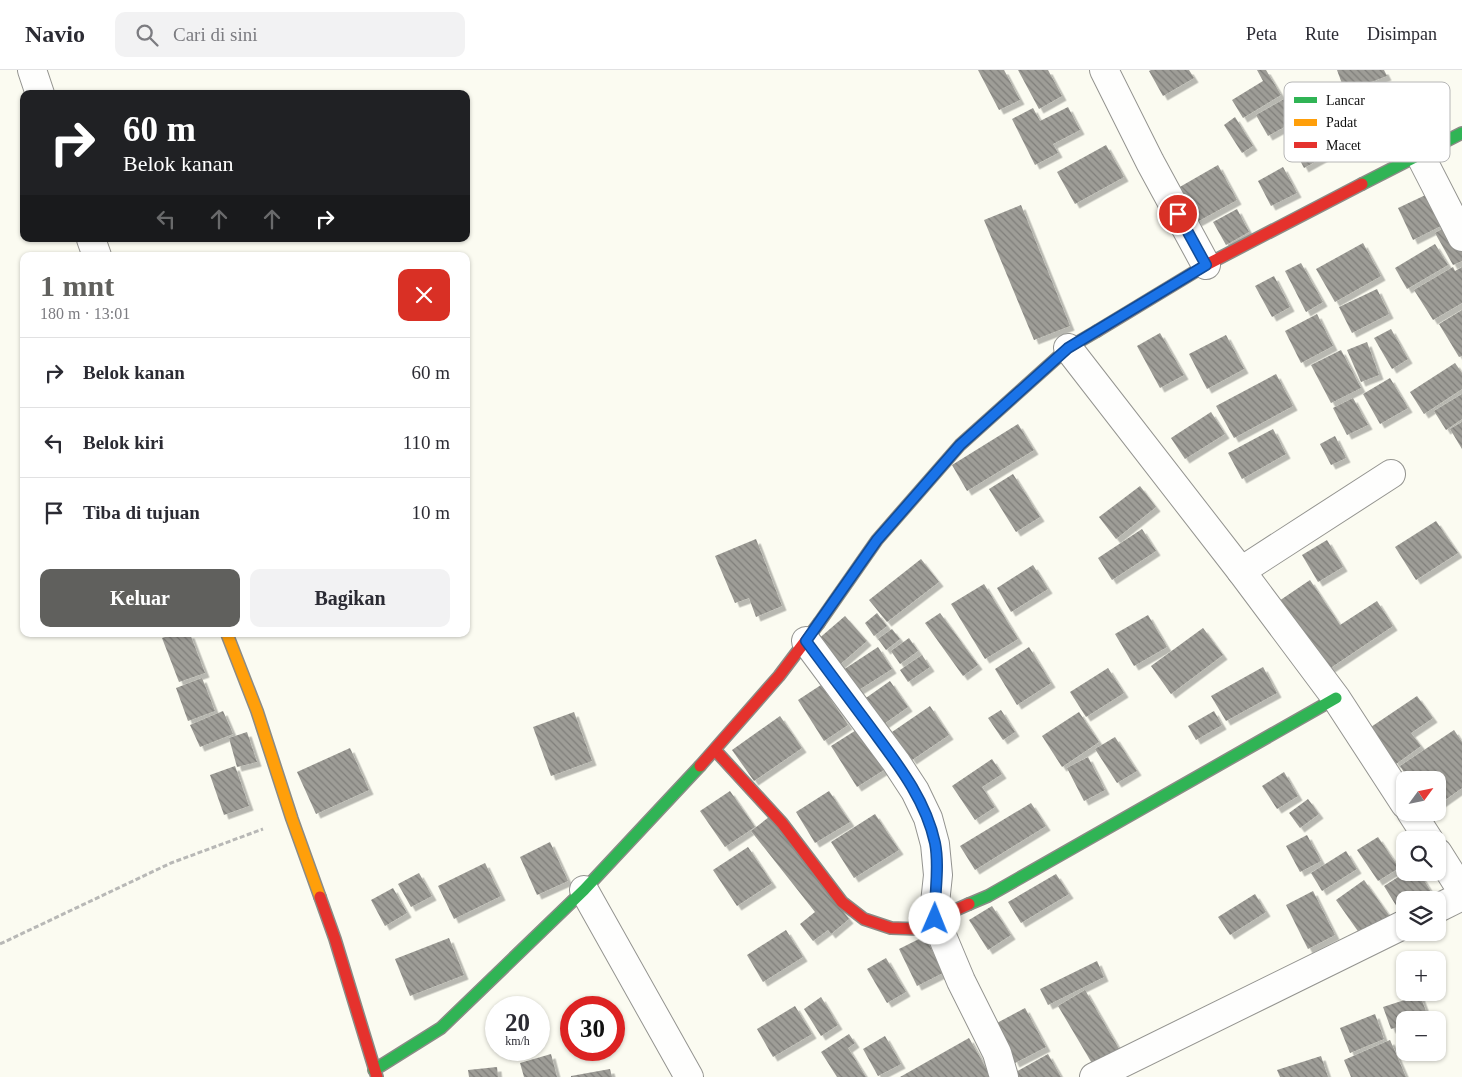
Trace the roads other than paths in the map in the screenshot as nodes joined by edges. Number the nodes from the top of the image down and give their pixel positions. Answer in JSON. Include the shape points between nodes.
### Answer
{"nodes":[{"id":1,"x":32,"y":70,"type":"edge"},
{"id":2,"x":1104,"y":70,"type":"edge"},
{"id":3,"x":39,"y":90,"type":"edge"},
{"id":4,"x":1462,"y":133,"type":"edge"},
{"id":5,"x":1450,"y":139,"type":"edge"},
{"id":6,"x":1406,"y":162,"type":"edge"},
{"id":7,"x":1424,"y":162,"type":"edge"},
{"id":8,"x":1462,"y":237,"type":"edge"},
{"id":9,"x":1206,"y":265,"type":"junction"},
{"id":10,"x":1068,"y":348,"type":"junction"},
{"id":11,"x":1391,"y":474,"type":"dead end"},
{"id":12,"x":1241,"y":571,"type":"junction"},
{"id":13,"x":228,"y":637,"type":"edge"},
{"id":14,"x":806,"y":641,"type":"junction"},
{"id":15,"x":1336,"y":698,"type":"junction"},
{"id":16,"x":715,"y":750,"type":"junction"},
{"id":17,"x":1396,"y":790,"type":"edge"},
{"id":18,"x":1446,"y":866,"type":"edge"},
{"id":19,"x":584,"y":890,"type":"junction"},
{"id":20,"x":1462,"y":891,"type":"edge"},
{"id":21,"x":1462,"y":896,"type":"edge"},
{"id":22,"x":1446,"y":904,"type":"edge"},
{"id":23,"x":935,"y":919,"type":"junction"},
{"id":24,"x":1396,"y":928,"type":"edge"},
{"id":25,"x":375,"y":1073,"type":"edge"},
{"id":26,"x":689,"y":1077,"type":"edge"},
{"id":27,"x":1004,"y":1077,"type":"edge"},
{"id":28,"x":1094,"y":1077,"type":"edge"}],
"edges":[{"from":1,"to":3,"type":"street"},
{"from":2,"to":9,"type":"street"},
{"from":4,"to":5,"type":"street"},
{"from":6,"to":9,"type":"street"},
{"from":7,"to":8,"type":"street"},
{"from":9,"to":10,"type":"street"},
{"from":10,"to":12,"type":"street"},
{"from":10,"to":14,"type":"street","via":[[960,445],[877,540]]},
{"from":11,"to":12,"type":"street"},
{"from":12,"to":15,"type":"street"},
{"from":13,"to":25,"type":"street","via":[[257,711],[335,939]]},
{"from":14,"to":16,"type":"street"},
{"from":14,"to":23,"type":"street","via":[[896,762],[928,818],[938,875]]},
{"from":15,"to":17,"type":"street"},
{"from":15,"to":23,"type":"street","via":[[988,896]]},
{"from":16,"to":19,"type":"street"},
{"from":16,"to":23,"type":"street","via":[[782,823],[842,902],[864,918],[891,928],[919,929]]},
{"from":18,"to":20,"type":"street"},
{"from":19,"to":25,"type":"street","via":[[441,1028]]},
{"from":19,"to":26,"type":"street"},
{"from":21,"to":22,"type":"street"},
{"from":23,"to":27,"type":"street","via":[[997,1054]]},
{"from":24,"to":28,"type":"street"}]}
